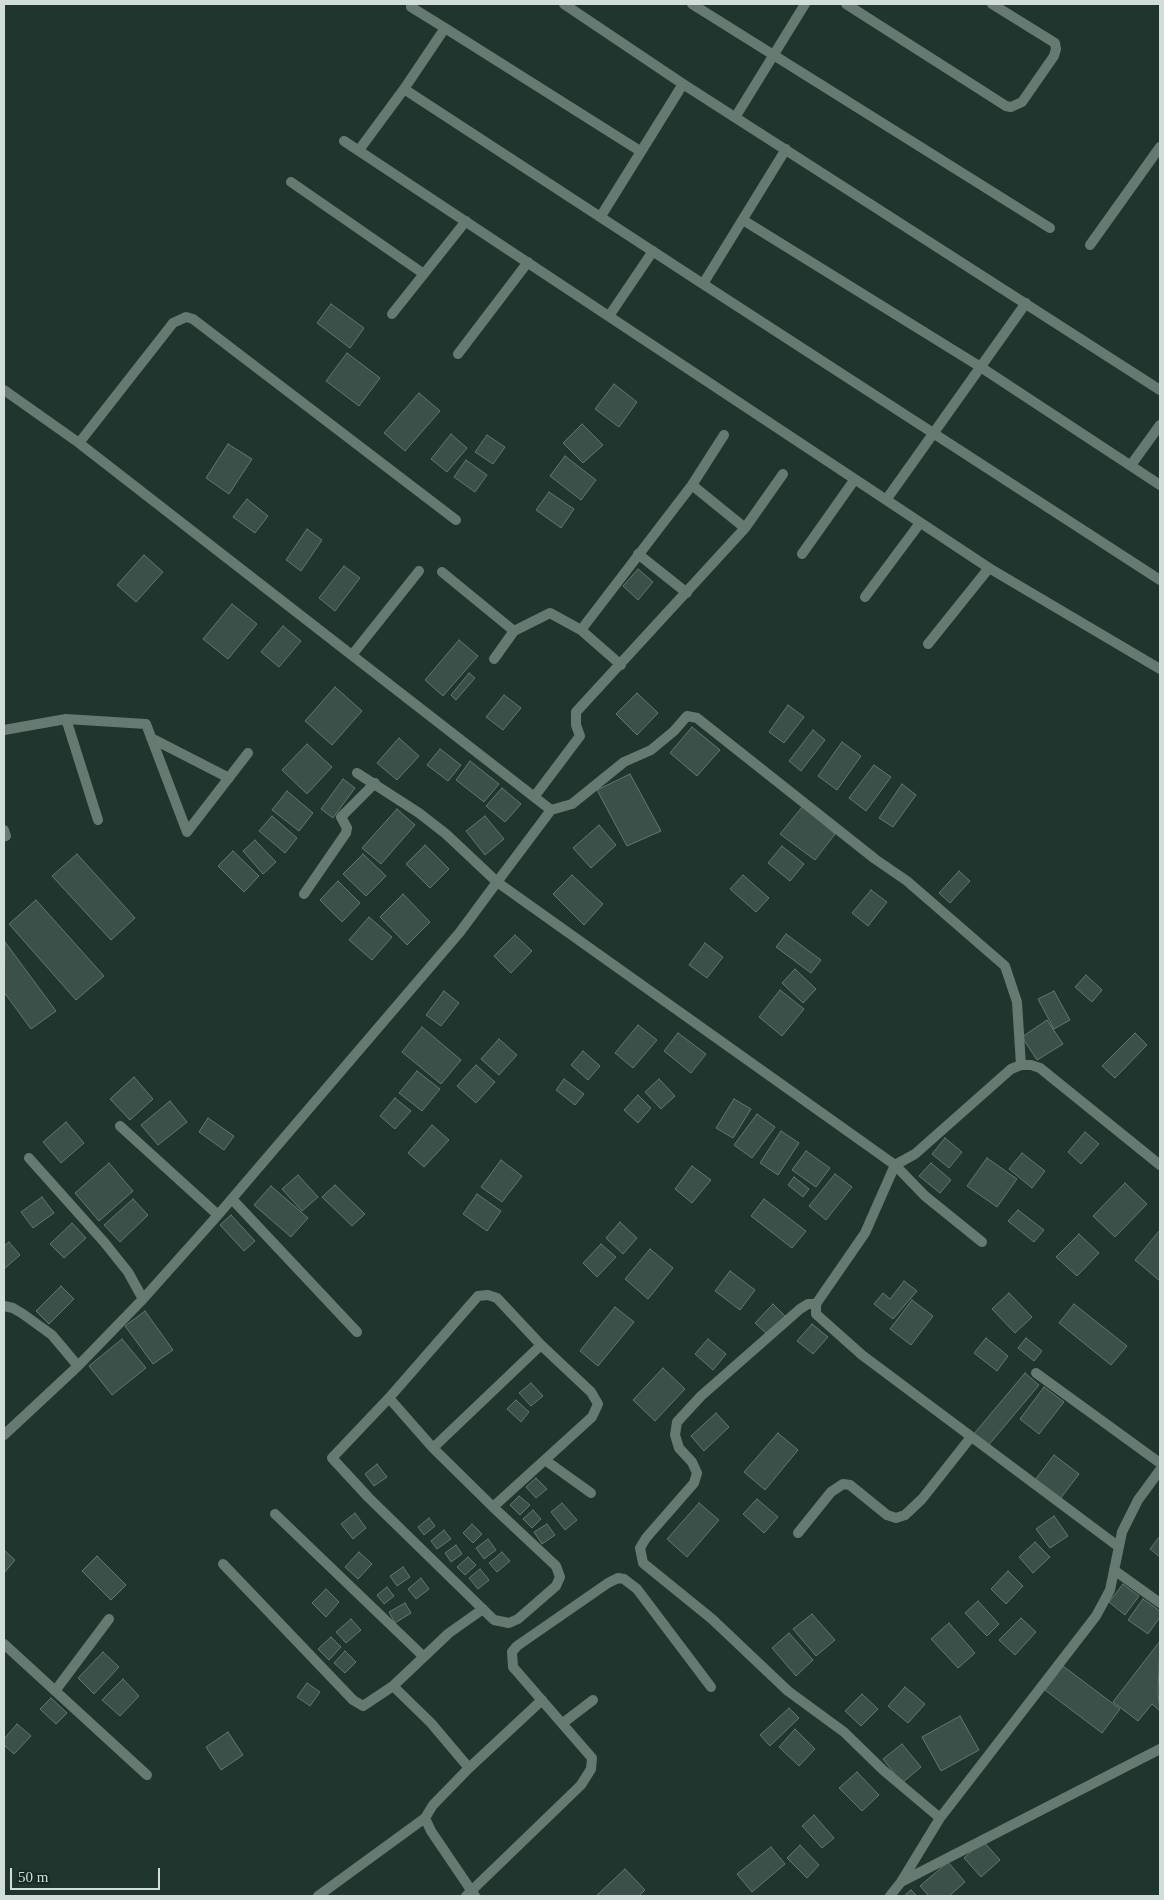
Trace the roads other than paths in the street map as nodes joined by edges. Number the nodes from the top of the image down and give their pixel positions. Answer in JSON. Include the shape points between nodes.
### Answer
{"nodes":[{"id":1,"x":564,"y":4,"type":"edge"},
{"id":2,"x":692,"y":4,"type":"edge"},
{"id":3,"x":804,"y":4,"type":"edge"},
{"id":4,"x":846,"y":4,"type":"edge"},
{"id":5,"x":992,"y":4,"type":"edge"},
{"id":6,"x":411,"y":7,"type":"dead end"},
{"id":7,"x":445,"y":28,"type":"junction"},
{"id":8,"x":773,"y":54,"type":"junction"},
{"id":9,"x":683,"y":84,"type":"junction"},
{"id":10,"x":404,"y":89,"type":"junction"},
{"id":11,"x":736,"y":116,"type":"junction"},
{"id":12,"x":344,"y":141,"type":"dead end"},
{"id":13,"x":1160,"y":148,"type":"edge"},
{"id":14,"x":786,"y":149,"type":"junction"},
{"id":15,"x":359,"y":150,"type":"junction"},
{"id":16,"x":640,"y":151,"type":"junction"},
{"id":17,"x":290,"y":182,"type":"dead end"},
{"id":18,"x":601,"y":216,"type":"junction"},
{"id":19,"x":743,"y":220,"type":"junction"},
{"id":20,"x":466,"y":221,"type":"junction"},
{"id":21,"x":1050,"y":228,"type":"dead end"},
{"id":22,"x":1090,"y":245,"type":"dead end"},
{"id":23,"x":653,"y":251,"type":"junction"},
{"id":24,"x":528,"y":262,"type":"junction"},
{"id":25,"x":424,"y":274,"type":"junction"},
{"id":26,"x":703,"y":284,"type":"junction"},
{"id":27,"x":1026,"y":303,"type":"junction"},
{"id":28,"x":392,"y":314,"type":"dead end"},
{"id":29,"x":609,"y":316,"type":"junction"},
{"id":30,"x":458,"y":354,"type":"dead end"},
{"id":31,"x":979,"y":366,"type":"junction"},
{"id":32,"x":4,"y":390,"type":"edge"},
{"id":33,"x":1160,"y":390,"type":"edge"},
{"id":34,"x":1160,"y":426,"type":"edge"},
{"id":35,"x":934,"y":433,"type":"junction"},
{"id":36,"x":724,"y":435,"type":"dead end"},
{"id":37,"x":79,"y":443,"type":"junction"},
{"id":38,"x":1131,"y":465,"type":"junction"},
{"id":39,"x":783,"y":474,"type":"dead end"},
{"id":40,"x":855,"y":479,"type":"junction"},
{"id":41,"x":692,"y":485,"type":"junction"},
{"id":42,"x":1160,"y":485,"type":"edge"},
{"id":43,"x":886,"y":500,"type":"junction"},
{"id":44,"x":456,"y":520,"type":"dead end"},
{"id":45,"x":920,"y":523,"type":"junction"},
{"id":46,"x":745,"y":528,"type":"junction"},
{"id":47,"x":638,"y":554,"type":"junction"},
{"id":48,"x":802,"y":554,"type":"dead end"},
{"id":49,"x":988,"y":568,"type":"junction"},
{"id":50,"x":419,"y":571,"type":"dead end"},
{"id":51,"x":442,"y":572,"type":"dead end"},
{"id":52,"x":1160,"y":580,"type":"edge"},
{"id":53,"x":687,"y":594,"type":"junction"},
{"id":54,"x":865,"y":597,"type":"dead end"},
{"id":55,"x":581,"y":630,"type":"junction"},
{"id":56,"x":514,"y":632,"type":"junction"},
{"id":57,"x":928,"y":644,"type":"dead end"},
{"id":58,"x":352,"y":655,"type":"junction"},
{"id":59,"x":494,"y":659,"type":"dead end"},
{"id":60,"x":621,"y":665,"type":"junction"},
{"id":61,"x":1160,"y":669,"type":"edge"},
{"id":62,"x":66,"y":719,"type":"junction"},
{"id":63,"x":4,"y":730,"type":"edge"},
{"id":64,"x":151,"y":738,"type":"junction"},
{"id":65,"x":248,"y":753,"type":"dead end"},
{"id":66,"x":357,"y":772,"type":"dead end"},
{"id":67,"x":229,"y":778,"type":"junction"},
{"id":68,"x":375,"y":783,"type":"junction"},
{"id":69,"x":534,"y":797,"type":"junction"},
{"id":70,"x":551,"y":810,"type":"junction"},
{"id":71,"x":98,"y":820,"type":"dead end"},
{"id":72,"x":497,"y":882,"type":"junction"},
{"id":73,"x":304,"y":894,"type":"dead end"},
{"id":74,"x":1021,"y":1065,"type":"junction"},
{"id":75,"x":120,"y":1126,"type":"dead end"},
{"id":76,"x":29,"y":1158,"type":"dead end"},
{"id":77,"x":895,"y":1165,"type":"junction"},
{"id":78,"x":1160,"y":1166,"type":"edge"},
{"id":79,"x":232,"y":1199,"type":"junction"},
{"id":80,"x":218,"y":1215,"type":"junction"},
{"id":81,"x":982,"y":1242,"type":"dead end"},
{"id":82,"x":143,"y":1299,"type":"junction"},
{"id":83,"x":816,"y":1304,"type":"junction"},
{"id":84,"x":4,"y":1306,"type":"edge"},
{"id":85,"x":357,"y":1332,"type":"dead end"},
{"id":86,"x":541,"y":1345,"type":"junction"},
{"id":87,"x":78,"y":1366,"type":"junction"},
{"id":88,"x":1036,"y":1373,"type":"dead end"},
{"id":89,"x":388,"y":1398,"type":"junction"},
{"id":90,"x":4,"y":1435,"type":"edge"},
{"id":91,"x":971,"y":1437,"type":"junction"},
{"id":92,"x":433,"y":1448,"type":"junction"},
{"id":93,"x":545,"y":1460,"type":"junction"},
{"id":94,"x":1160,"y":1463,"type":"edge"},
{"id":95,"x":1160,"y":1470,"type":"edge"},
{"id":96,"x":591,"y":1493,"type":"dead end"},
{"id":97,"x":493,"y":1507,"type":"junction"},
{"id":98,"x":275,"y":1514,"type":"dead end"},
{"id":99,"x":798,"y":1533,"type":"dead end"},
{"id":100,"x":1119,"y":1547,"type":"junction"},
{"id":101,"x":223,"y":1564,"type":"dead end"},
{"id":102,"x":1114,"y":1570,"type":"junction"},
{"id":103,"x":1160,"y":1603,"type":"edge"},
{"id":104,"x":483,"y":1609,"type":"junction"},
{"id":105,"x":109,"y":1619,"type":"dead end"},
{"id":106,"x":4,"y":1644,"type":"edge"},
{"id":107,"x":423,"y":1656,"type":"junction"},
{"id":108,"x":393,"y":1686,"type":"junction"},
{"id":109,"x":711,"y":1686,"type":"dead end"},
{"id":110,"x":55,"y":1691,"type":"junction"},
{"id":111,"x":542,"y":1700,"type":"junction"},
{"id":112,"x":593,"y":1700,"type":"dead end"},
{"id":113,"x":563,"y":1723,"type":"junction"},
{"id":114,"x":1160,"y":1749,"type":"edge"},
{"id":115,"x":469,"y":1768,"type":"junction"},
{"id":116,"x":147,"y":1775,"type":"dead end"},
{"id":117,"x":425,"y":1818,"type":"junction"},
{"id":118,"x":940,"y":1818,"type":"junction"},
{"id":119,"x":901,"y":1882,"type":"junction"},
{"id":120,"x":471,"y":1895,"type":"edge"},
{"id":121,"x":318,"y":1896,"type":"edge"},
{"id":122,"x":890,"y":1896,"type":"edge"}],
"edges":[{"from":1,"to":9,"type":"street"},
{"from":2,"to":8,"type":"street"},
{"from":3,"to":8,"type":"street"},
{"from":4,"to":5,"type":"street","via":[[1011,107],[1022,102],[1054,56],[1055,43]]},
{"from":6,"to":7,"type":"street"},
{"from":7,"to":10,"type":"street"},
{"from":7,"to":16,"type":"street"},
{"from":8,"to":11,"type":"street"},
{"from":8,"to":21,"type":"street"},
{"from":9,"to":11,"type":"street"},
{"from":9,"to":16,"type":"street"},
{"from":10,"to":15,"type":"street"},
{"from":10,"to":18,"type":"street"},
{"from":11,"to":14,"type":"street"},
{"from":12,"to":15,"type":"street"},
{"from":13,"to":22,"type":"street"},
{"from":14,"to":19,"type":"street"},
{"from":14,"to":27,"type":"street"},
{"from":15,"to":20,"type":"street"},
{"from":16,"to":18,"type":"street"},
{"from":17,"to":25,"type":"street"},
{"from":18,"to":23,"type":"street"},
{"from":19,"to":26,"type":"street"},
{"from":19,"to":31,"type":"street"},
{"from":20,"to":24,"type":"street"},
{"from":20,"to":25,"type":"street"},
{"from":23,"to":26,"type":"street"},
{"from":23,"to":29,"type":"street"},
{"from":24,"to":29,"type":"street"},
{"from":24,"to":30,"type":"street"},
{"from":25,"to":28,"type":"street"},
{"from":26,"to":35,"type":"street"},
{"from":27,"to":31,"type":"street"},
{"from":27,"to":33,"type":"street"},
{"from":29,"to":40,"type":"street"},
{"from":31,"to":35,"type":"street"},
{"from":31,"to":38,"type":"street"},
{"from":32,"to":37,"type":"street"},
{"from":34,"to":38,"type":"street"},
{"from":35,"to":43,"type":"street"},
{"from":35,"to":52,"type":"street"},
{"from":36,"to":41,"type":"street"},
{"from":37,"to":44,"type":"street","via":[[173,323],[186,317],[193,319]]},
{"from":37,"to":58,"type":"street"},
{"from":38,"to":42,"type":"street"},
{"from":39,"to":46,"type":"street"},
{"from":40,"to":43,"type":"street"},
{"from":40,"to":48,"type":"street"},
{"from":41,"to":46,"type":"street"},
{"from":41,"to":47,"type":"street"},
{"from":43,"to":45,"type":"street"},
{"from":45,"to":49,"type":"street"},
{"from":45,"to":54,"type":"street"},
{"from":46,"to":53,"type":"street"},
{"from":47,"to":53,"type":"street"},
{"from":47,"to":55,"type":"street"},
{"from":49,"to":57,"type":"street"},
{"from":49,"to":61,"type":"street"},
{"from":50,"to":58,"type":"street"},
{"from":51,"to":56,"type":"street"},
{"from":53,"to":60,"type":"street"},
{"from":55,"to":56,"type":"street","via":[[550,613]]},
{"from":55,"to":60,"type":"street"},
{"from":56,"to":59,"type":"street"},
{"from":58,"to":69,"type":"street"},
{"from":60,"to":69,"type":"street","via":[[576,712],[580,736]]},
{"from":62,"to":63,"type":"street"},
{"from":62,"to":64,"type":"street","via":[[146,724]]},
{"from":62,"to":71,"type":"street"},
{"from":64,"to":67,"type":"street"},
{"from":64,"to":67,"type":"street","via":[[187,832]]},
{"from":65,"to":67,"type":"street"},
{"from":66,"to":68,"type":"street"},
{"from":68,"to":72,"type":"street","via":[[446,834]]},
{"from":68,"to":73,"type":"street","via":[[341,817],[346,833]]},
{"from":69,"to":70,"type":"street"},
{"from":70,"to":72,"type":"street"},
{"from":70,"to":74,"type":"street","via":[[572,804],[624,762],[651,750],[687,716],[697,718],[875,859],[908,881],[1005,966],[1017,1002]]},
{"from":72,"to":77,"type":"street"},
{"from":72,"to":79,"type":"street","via":[[460,932]]},
{"from":74,"to":77,"type":"street","via":[[1011,1069],[915,1154]]},
{"from":74,"to":78,"type":"street","via":[[1040,1068]]},
{"from":75,"to":80,"type":"street"},
{"from":76,"to":82,"type":"street","via":[[104,1242],[128,1272]]},
{"from":77,"to":81,"type":"street","via":[[925,1196]]},
{"from":77,"to":83,"type":"street","via":[[865,1233]]},
{"from":79,"to":80,"type":"street"},
{"from":79,"to":85,"type":"street"},
{"from":80,"to":82,"type":"street"},
{"from":82,"to":87,"type":"street"},
{"from":83,"to":91,"type":"street","via":[[819,1319],[862,1356]]},
{"from":83,"to":118,"type":"street","via":[[808,1304],[800,1310],[701,1396],[677,1422],[675,1435],[679,1448],[697,1472],[694,1483],[640,1548],[643,1563],[712,1619],[788,1691],[844,1732],[890,1777]]},
{"from":84,"to":87,"type":"street","via":[[23,1314],[52,1335]]},
{"from":86,"to":89,"type":"street","via":[[497,1298],[478,1296]]},
{"from":86,"to":92,"type":"street"},
{"from":86,"to":93,"type":"street","via":[[591,1392],[598,1404],[592,1416]]},
{"from":87,"to":90,"type":"street"},
{"from":88,"to":94,"type":"street"},
{"from":89,"to":92,"type":"street"},
{"from":89,"to":104,"type":"street","via":[[332,1458]]},
{"from":91,"to":99,"type":"street","via":[[927,1493],[905,1515],[896,1518],[887,1515],[850,1485],[843,1484],[831,1492]]},
{"from":91,"to":100,"type":"street"},
{"from":92,"to":97,"type":"street"},
{"from":93,"to":96,"type":"street"},
{"from":93,"to":97,"type":"street"},
{"from":95,"to":100,"type":"street","via":[[1138,1500],[1122,1532]]},
{"from":97,"to":104,"type":"street","via":[[556,1566],[560,1577],[556,1586],[509,1623],[494,1620]]},
{"from":98,"to":107,"type":"street"},
{"from":100,"to":102,"type":"street"},
{"from":101,"to":108,"type":"street","via":[[360,1705]]},
{"from":102,"to":103,"type":"street"},
{"from":102,"to":118,"type":"street","via":[[1110,1590],[1096,1616]]},
{"from":104,"to":107,"type":"street"},
{"from":105,"to":110,"type":"street"},
{"from":106,"to":110,"type":"street"},
{"from":107,"to":108,"type":"street"},
{"from":108,"to":115,"type":"street"},
{"from":109,"to":111,"type":"street","via":[[637,1589],[630,1582],[618,1578],[512,1652],[513,1667]]},
{"from":110,"to":116,"type":"street"},
{"from":111,"to":113,"type":"street"},
{"from":111,"to":115,"type":"street"},
{"from":112,"to":113,"type":"street"},
{"from":113,"to":120,"type":"street","via":[[592,1758],[590,1769],[581,1785]]},
{"from":114,"to":119,"type":"street"},
{"from":115,"to":117,"type":"street","via":[[433,1805]]},
{"from":117,"to":120,"type":"street"},
{"from":117,"to":121,"type":"street"},
{"from":118,"to":119,"type":"street"},
{"from":119,"to":122,"type":"street"}]}
